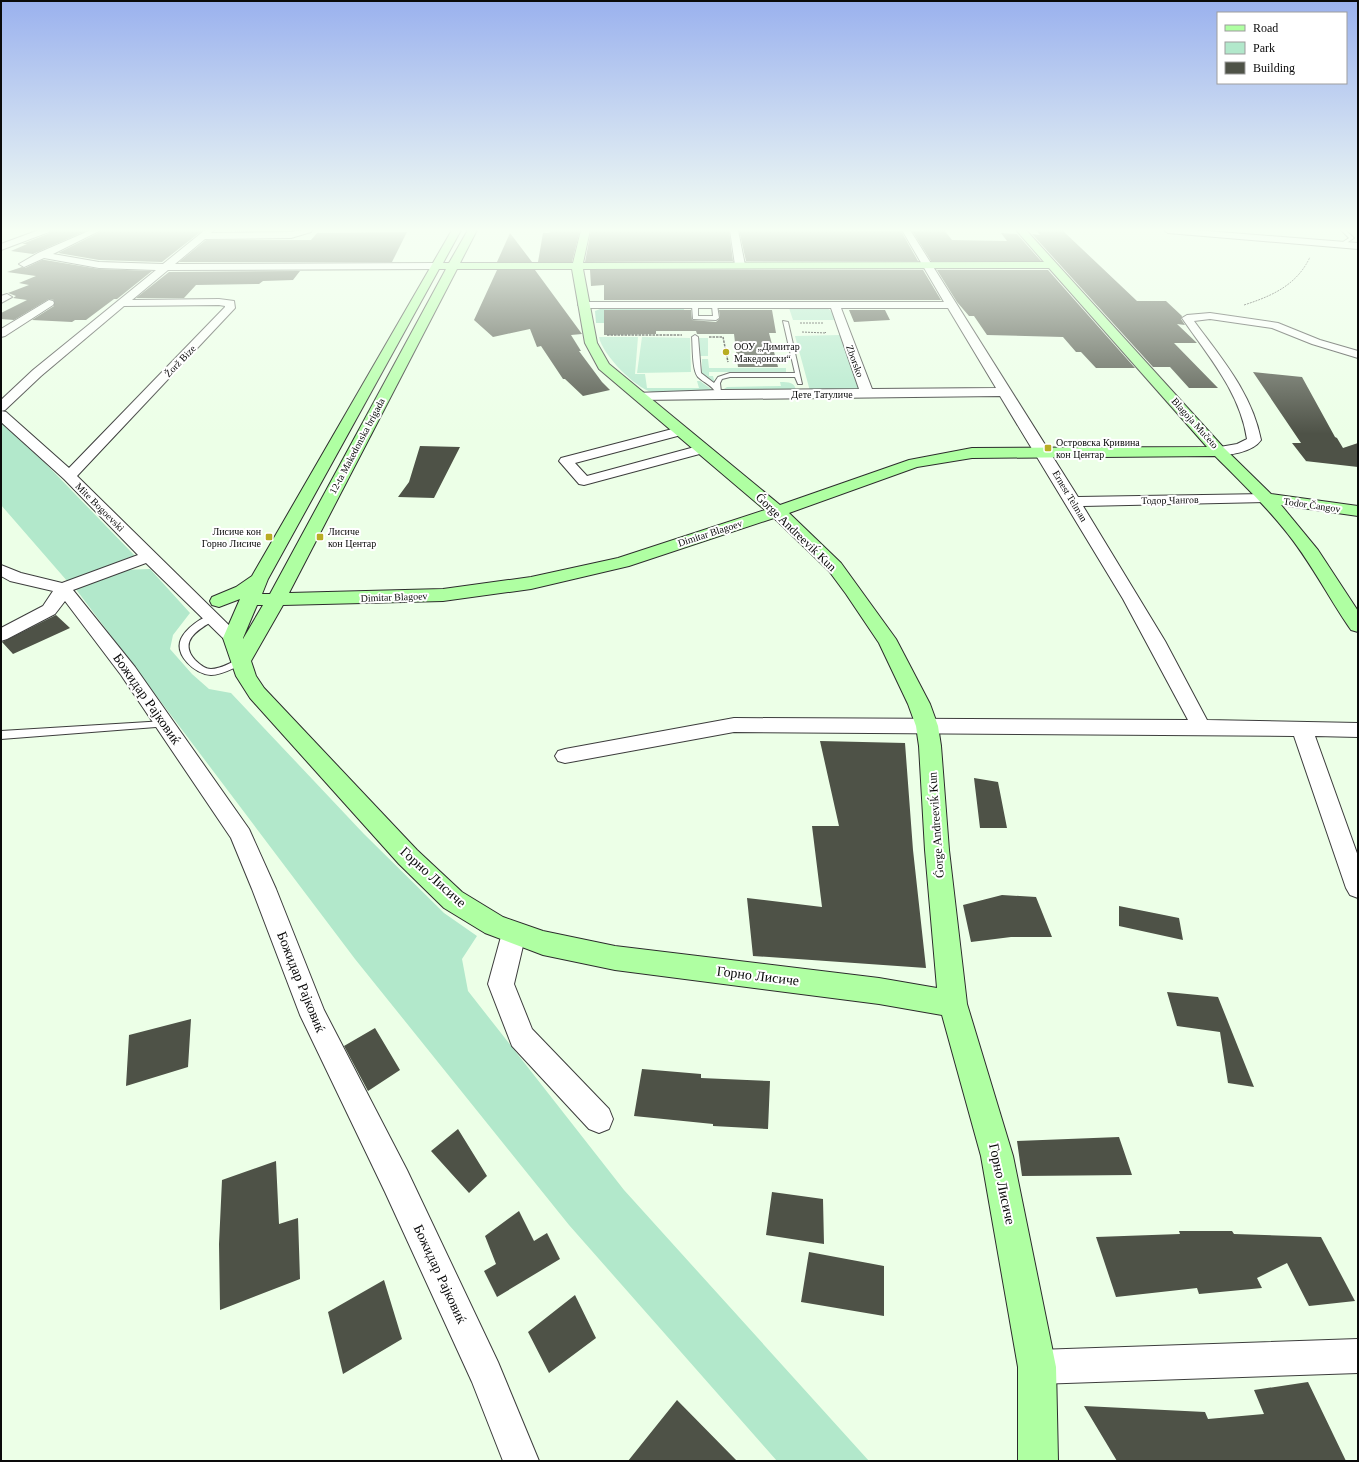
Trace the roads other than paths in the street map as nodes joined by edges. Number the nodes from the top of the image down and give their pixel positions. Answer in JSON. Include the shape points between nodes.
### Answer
{"nodes":[{"id":1,"x":129,"y":298,"type":"edge"},
{"id":2,"x":425,"y":298,"type":"edge"},
{"id":3,"x":428,"y":298,"type":"edge"},
{"id":4,"x":582,"y":298,"type":"edge"},
{"id":5,"x":948,"y":298,"type":"edge"},
{"id":6,"x":1082,"y":298,"type":"edge"},
{"id":7,"x":49,"y":303,"type":"dead end"},
{"id":8,"x":123,"y":303,"type":"junction"},
{"id":9,"x":583,"y":305,"type":"junction"},
{"id":10,"x":952,"y":305,"type":"junction"},
{"id":11,"x":835,"y":306,"type":"junction"},
{"id":12,"x":785,"y":322,"type":"road end"},
{"id":13,"x":1,"y":334,"type":"edge"},
{"id":14,"x":695,"y":337,"type":"dead end"},
{"id":15,"x":1358,"y":355,"type":"edge"},
{"id":16,"x":797,"y":375,"type":"junction"},
{"id":17,"x":800,"y":383,"type":"dead end"},
{"id":18,"x":718,"y":391,"type":"junction"},
{"id":19,"x":1004,"y":392,"type":"junction"},
{"id":20,"x":867,"y":393,"type":"junction"},
{"id":21,"x":639,"y":396,"type":"junction"},
{"id":22,"x":1,"y":407,"type":"edge"},
{"id":23,"x":1,"y":416,"type":"edge"},
{"id":24,"x":680,"y":430,"type":"junction"},
{"id":25,"x":702,"y":449,"type":"junction"},
{"id":26,"x":1042,"y":451,"type":"junction"},
{"id":27,"x":1220,"y":451,"type":"junction"},
{"id":28,"x":69,"y":476,"type":"junction"},
{"id":29,"x":1266,"y":498,"type":"junction"},
{"id":30,"x":1074,"y":502,"type":"junction"},
{"id":31,"x":777,"y":511,"type":"junction"},
{"id":32,"x":1358,"y":511,"type":"edge"},
{"id":33,"x":149,"y":557,"type":"junction"},
{"id":34,"x":1,"y":570,"type":"edge"},
{"id":35,"x":259,"y":579,"type":"junction"},
{"id":36,"x":63,"y":588,"type":"junction"},
{"id":37,"x":277,"y":598,"type":"junction"},
{"id":38,"x":249,"y":600,"type":"junction"},
{"id":39,"x":216,"y":609,"type":"junction"},
{"id":40,"x":1358,"y":626,"type":"edge"},
{"id":41,"x":1,"y":635,"type":"edge"},
{"id":42,"x":236,"y":650,"type":"junction"},
{"id":43,"x":165,"y":724,"type":"junction"},
{"id":44,"x":927,"y":726,"type":"junction"},
{"id":45,"x":1201,"y":727,"type":"junction"},
{"id":46,"x":1302,"y":729,"type":"junction"},
{"id":47,"x":1358,"y":730,"type":"edge"},
{"id":48,"x":1,"y":735,"type":"edge"},
{"id":49,"x":565,"y":756,"type":"dead end"},
{"id":50,"x":1358,"y":888,"type":"edge"},
{"id":51,"x":514,"y":933,"type":"junction"},
{"id":52,"x":953,"y":1004,"type":"junction"},
{"id":53,"x":599,"y":1118,"type":"dead end"},
{"id":54,"x":1358,"y":1356,"type":"edge"},
{"id":55,"x":1037,"y":1367,"type":"junction"},
{"id":56,"x":522,"y":1461,"type":"edge"},
{"id":57,"x":1038,"y":1461,"type":"edge"}],
"edges":[{"from":1,"to":8,"type":"street"},
{"from":2,"to":35,"type":"street","name":"12-ta Makedonska brigada"},
{"from":3,"to":37,"type":"street","name":"12-ta Makedonska brigada"},
{"from":4,"to":9,"type":"street","name":"Ǵorge Andreeviḱ Kun"},
{"from":5,"to":10,"type":"street","name":"Ernest Telman"},
{"from":6,"to":27,"type":"street","name":"Blagoja Mučeto"},
{"from":7,"to":13,"type":"street"},
{"from":8,"to":22,"type":"street","via":[[37,373]]},
{"from":8,"to":28,"type":"street","name":"Žorž Bize","via":[[219,302],[230,303],[230,308]]},
{"from":9,"to":11,"type":"street"},
{"from":9,"to":21,"type":"street","name":"Ǵorge Andreeviḱ Kun","via":[[591,343],[597,355],[604,366]]},
{"from":10,"to":11,"type":"street"},
{"from":10,"to":19,"type":"street","name":"Ernest Telman"},
{"from":11,"to":20,"type":"street","name":"Zborsko"},
{"from":12,"to":16,"type":"lane"},
{"from":14,"to":18,"type":"lane","via":[[698,373]]},
{"from":15,"to":27,"type":"street","via":[[1274,325],[1210,316],[1187,318],[1240,396],[1253,427],[1254,440],[1249,444]]},
{"from":16,"to":17,"type":"lane"},
{"from":16,"to":18,"type":"lane","via":[[720,378],[717,383]]},
{"from":18,"to":20,"type":"street","name":"Дете Татуличе"},
{"from":18,"to":21,"type":"street","name":"Дете Татуличе"},
{"from":19,"to":20,"type":"street","name":"Дете Татуличе"},
{"from":19,"to":26,"type":"street","name":"Ernest Telman"},
{"from":21,"to":24,"type":"street","name":"Ǵorge Andreeviḱ Kun"},
{"from":23,"to":28,"type":"street","name":"Mite Bogoevski"},
{"from":24,"to":25,"type":"street","name":"Ǵorge Andreeviḱ Kun"},
{"from":24,"to":25,"type":"street","via":[[566,460],[584,482]]},
{"from":25,"to":31,"type":"street","name":"Ǵorge Andreeviḱ Kun"},
{"from":26,"to":27,"type":"street","name":"Dimitar Blagoev"},
{"from":26,"to":30,"type":"street","name":"Ernest Telman"},
{"from":26,"to":31,"type":"street","name":"Dimitar Blagoev","via":[[972,453],[914,463]]},
{"from":27,"to":29,"type":"street","name":"Blagoja Mučeto"},
{"from":28,"to":33,"type":"street","name":"Mite Bogoevski"},
{"from":29,"to":30,"type":"street","name":"Тодор Чангов"},
{"from":29,"to":32,"type":"street","name":"Todor Čangov"},
{"from":29,"to":40,"type":"street","name":"Blagoja Mučeto","via":[[1312,554]]},
{"from":30,"to":45,"type":"street","name":"Ernest Telman","via":[[1175,676]]},
{"from":31,"to":37,"type":"street","name":"Dimitar Blagoev","via":[[623,562],[531,583],[442,595]]},
{"from":31,"to":44,"type":"street","name":"Ǵorge Andreeviḱ Kun","via":[[830,562],[853,591],[889,643]]},
{"from":33,"to":36,"type":"street"},
{"from":33,"to":39,"type":"street","name":"Mite Bogoevski","via":[[197,602]]},
{"from":34,"to":36,"type":"street","via":[[16,577]]},
{"from":35,"to":38,"type":"street","name":"12-ta Makedonska brigada"},
{"from":35,"to":39,"type":"street"},
{"from":36,"to":41,"type":"street","via":[[49,610]]},
{"from":36,"to":43,"type":"street","name":"Божидар Рајковиќ","via":[[128,671]]},
{"from":37,"to":38,"type":"street","name":"Dimitar Blagoev"},
{"from":37,"to":42,"type":"street","name":"12-ta Makedonska brigada"},
{"from":38,"to":39,"type":"street","name":"Dimitar Blagoev"},
{"from":38,"to":42,"type":"street","name":"12-ta Makedonska brigada"},
{"from":39,"to":42,"type":"street","name":"Mite Bogoevski"},
{"from":39,"to":42,"type":"lane","via":[[190,632],[185,639],[185,651],[200,669],[210,672]]},
{"from":42,"to":51,"type":"street","name":"Горно Лисиче","via":[[246,676],[257,693],[408,857],[453,900],[494,926]]},
{"from":43,"to":48,"type":"lane"},
{"from":43,"to":56,"type":"street","name":"Божидар Рајковиќ","via":[[241,835],[313,1015],[400,1188],[486,1374]]},
{"from":44,"to":45,"type":"street"},
{"from":44,"to":49,"type":"street","via":[[734,725]]},
{"from":44,"to":52,"type":"street","name":"Ǵorge Andreeviḱ Kun"},
{"from":45,"to":46,"type":"street"},
{"from":46,"to":47,"type":"street"},
{"from":46,"to":50,"type":"street"},
{"from":51,"to":52,"type":"street","name":"Горно Лисиче","via":[[615,958],[879,991]]},
{"from":51,"to":53,"type":"street","via":[[501,984],[522,1037]]},
{"from":52,"to":55,"type":"street","name":"Горно Лисиче","via":[[997,1156]]},
{"from":54,"to":55,"type":"street"},
{"from":55,"to":57,"type":"street","name":"Горно Лисиче"}]}
